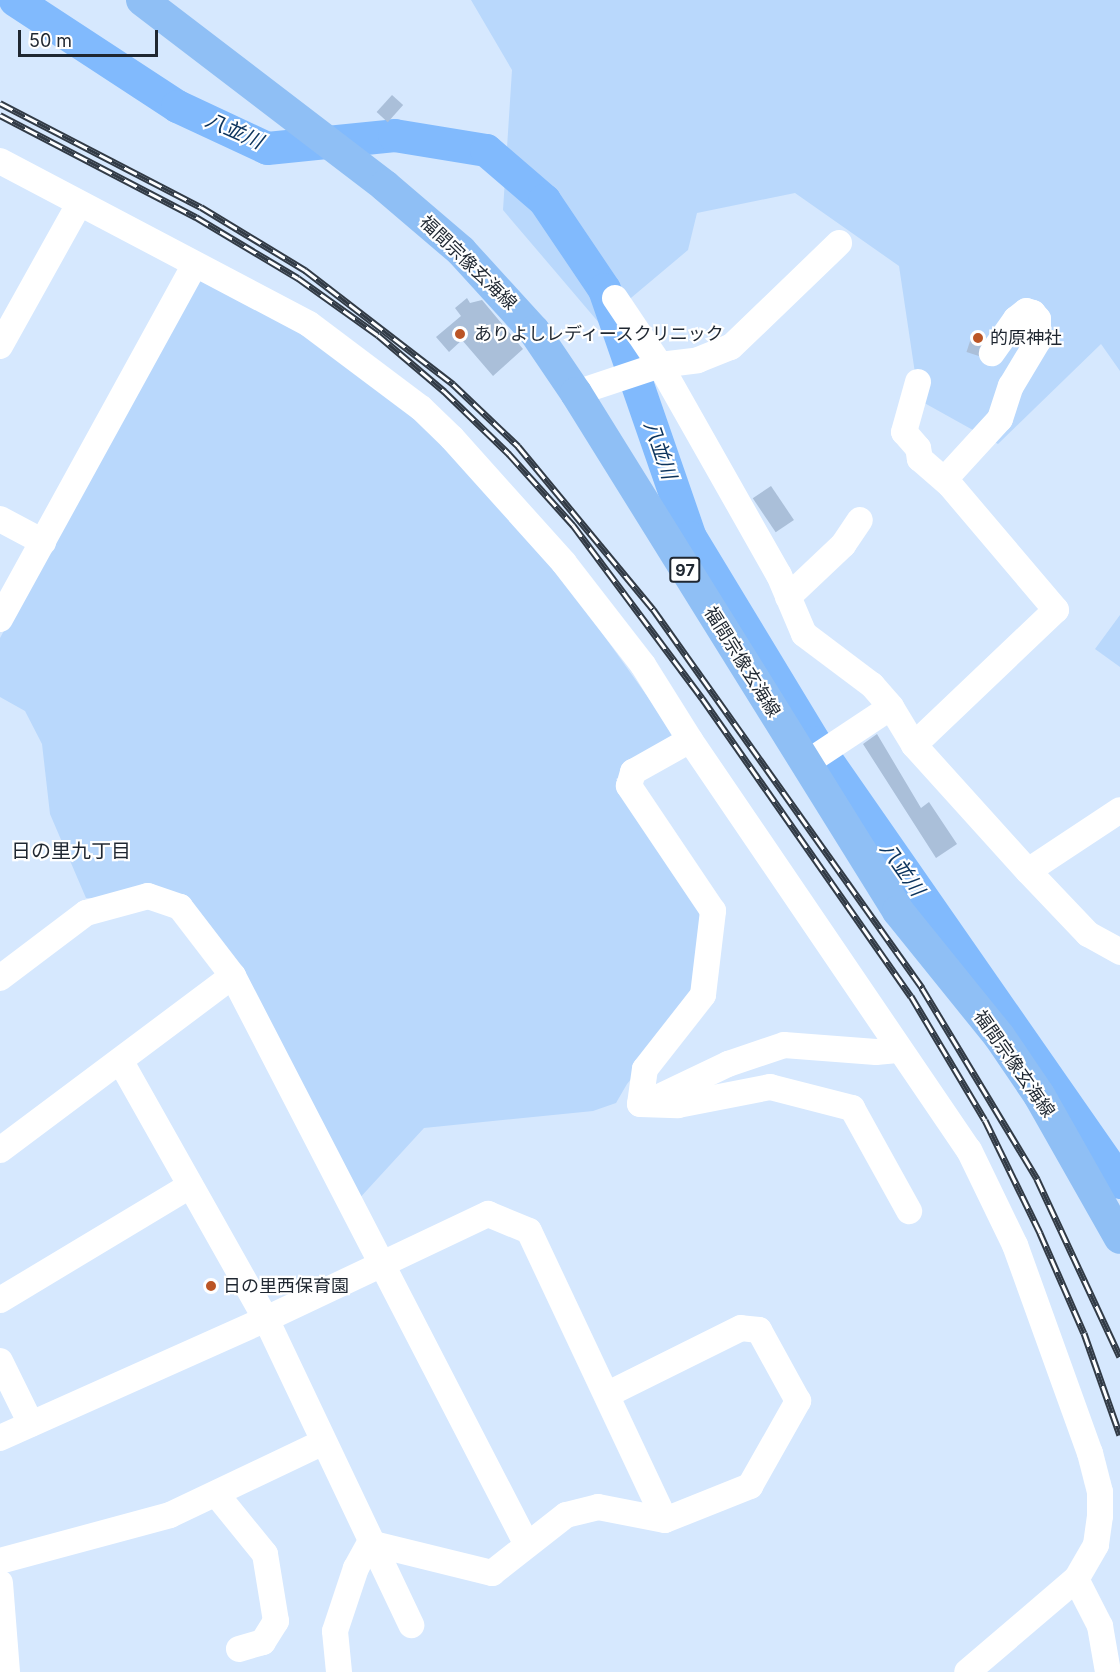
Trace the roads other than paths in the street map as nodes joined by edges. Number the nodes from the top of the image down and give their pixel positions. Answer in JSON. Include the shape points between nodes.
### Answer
{"nodes":[{"id":1,"x":160,"y":6,"type":"edge"},
{"id":2,"x":0,"y":161,"type":"edge"},
{"id":3,"x":79,"y":204,"type":"junction"},
{"id":4,"x":839,"y":243,"type":"dead end"},
{"id":5,"x":194,"y":266,"type":"junction"},
{"id":6,"x":615,"y":298,"type":"dead end"},
{"id":7,"x":0,"y":346,"type":"edge"},
{"id":8,"x":992,"y":353,"type":"dead end"},
{"id":9,"x":660,"y":365,"type":"junction"},
{"id":10,"x":918,"y":382,"type":"dead end"},
{"id":11,"x":576,"y":393,"type":"junction"},
{"id":12,"x":945,"y":479,"type":"junction"},
{"id":13,"x":0,"y":519,"type":"edge"},
{"id":14,"x":861,"y":520,"type":"dead end"},
{"id":15,"x":43,"y":542,"type":"junction"},
{"id":16,"x":788,"y":597,"type":"junction"},
{"id":17,"x":0,"y":619,"type":"edge"},
{"id":18,"x":891,"y":707,"type":"junction"},
{"id":19,"x":690,"y":740,"type":"junction"},
{"id":20,"x":914,"y":746,"type":"junction"},
{"id":21,"x":811,"y":760,"type":"junction"},
{"id":22,"x":1120,"y":810,"type":"edge"},
{"id":23,"x":1028,"y":871,"type":"junction"},
{"id":24,"x":1120,"y":952,"type":"edge"},
{"id":25,"x":233,"y":976,"type":"junction"},
{"id":26,"x":0,"y":978,"type":"edge"},
{"id":27,"x":900,"y":1050,"type":"junction"},
{"id":28,"x":121,"y":1062,"type":"junction"},
{"id":29,"x":640,"y":1104,"type":"junction"},
{"id":30,"x":0,"y":1150,"type":"edge"},
{"id":31,"x":189,"y":1186,"type":"junction"},
{"id":32,"x":909,"y":1211,"type":"dead end"},
{"id":33,"x":1120,"y":1238,"type":"edge"},
{"id":34,"x":380,"y":1264,"type":"junction"},
{"id":35,"x":0,"y":1300,"type":"edge"},
{"id":36,"x":266,"y":1319,"type":"junction"},
{"id":37,"x":0,"y":1361,"type":"edge"},
{"id":38,"x":609,"y":1394,"type":"junction"},
{"id":39,"x":31,"y":1424,"type":"junction"},
{"id":40,"x":0,"y":1438,"type":"edge"},
{"id":41,"x":324,"y":1442,"type":"junction"},
{"id":42,"x":218,"y":1495,"type":"junction"},
{"id":43,"x":665,"y":1520,"type":"junction"},
{"id":44,"x":370,"y":1543,"type":"junction"},
{"id":45,"x":526,"y":1543,"type":"junction"},
{"id":46,"x":0,"y":1561,"type":"edge"},
{"id":47,"x":1076,"y":1579,"type":"junction"},
{"id":48,"x":0,"y":1583,"type":"edge"},
{"id":49,"x":407,"y":1617,"type":"dead end"},
{"id":50,"x":239,"y":1649,"type":"dead end"},
{"id":51,"x":7,"y":1672,"type":"edge"},
{"id":52,"x":339,"y":1672,"type":"edge"},
{"id":53,"x":968,"y":1672,"type":"edge"},
{"id":54,"x":1108,"y":1672,"type":"edge"}],
"edges":[{"from":1,"to":11,"type":"main road","name":"福間宗像玄海線","number":"97","via":[[461,251],[534,331]]},
{"from":2,"to":3,"type":"street"},
{"from":3,"to":5,"type":"street"},
{"from":3,"to":7,"type":"street"},
{"from":4,"to":9,"type":"street","via":[[731,347],[698,360]]},
{"from":5,"to":15,"type":"street"},
{"from":5,"to":19,"type":"street","via":[[309,324],[421,408],[564,563],[644,665]]},
{"from":6,"to":9,"type":"street"},
{"from":8,"to":12,"type":"street","via":[[1016,319],[1026,311],[1033,313],[1038,319],[1038,341],[1008,392],[1000,419]]},
{"from":9,"to":11,"type":"street"},
{"from":9,"to":16,"type":"street"},
{"from":10,"to":12,"type":"street","via":[[904,432],[918,448],[920,459]]},
{"from":11,"to":21,"type":"main road","name":"福間宗像玄海線","number":"97"},
{"from":12,"to":20,"type":"street","via":[[1056,610]]},
{"from":13,"to":15,"type":"street"},
{"from":14,"to":16,"type":"street","via":[[843,545]]},
{"from":15,"to":17,"type":"street"},
{"from":16,"to":18,"type":"street","via":[[804,634],[872,685]]},
{"from":18,"to":20,"type":"street"},
{"from":18,"to":21,"type":"street"},
{"from":19,"to":27,"type":"street"},
{"from":19,"to":29,"type":"street","via":[[633,772],[629,786],[713,911],[703,995],[645,1069]]},
{"from":20,"to":23,"type":"street"},
{"from":21,"to":33,"type":"main road","name":"福間宗像玄海線","number":"97","via":[[898,911],[999,1036],[1039,1095]]},
{"from":22,"to":23,"type":"street"},
{"from":23,"to":24,"type":"street","via":[[1088,934]]},
{"from":25,"to":26,"type":"street","via":[[180,908],[148,896],[86,913]]},
{"from":25,"to":28,"type":"street"},
{"from":25,"to":34,"type":"street"},
{"from":27,"to":29,"type":"street","via":[[876,1052],[784,1045],[728,1064],[672,1093]]},
{"from":27,"to":47,"type":"street","via":[[969,1150],[1015,1245],[1090,1454],[1100,1492],[1100,1516],[1096,1545]]},
{"from":28,"to":30,"type":"street"},
{"from":28,"to":31,"type":"street"},
{"from":29,"to":32,"type":"street","via":[[678,1105],[770,1087],[852,1108]]},
{"from":31,"to":35,"type":"street"},
{"from":31,"to":36,"type":"street"},
{"from":34,"to":36,"type":"street"},
{"from":34,"to":38,"type":"street","via":[[488,1214],[529,1231]]},
{"from":34,"to":45,"type":"street"},
{"from":36,"to":39,"type":"street"},
{"from":36,"to":41,"type":"street"},
{"from":37,"to":39,"type":"street"},
{"from":38,"to":43,"type":"street"},
{"from":38,"to":43,"type":"street","via":[[741,1328],[759,1330],[798,1401],[750,1486]]},
{"from":39,"to":40,"type":"street"},
{"from":41,"to":42,"type":"street"},
{"from":41,"to":44,"type":"street"},
{"from":42,"to":46,"type":"street","via":[[170,1515]]},
{"from":42,"to":50,"type":"street","via":[[265,1554],[276,1621],[263,1642]]},
{"from":43,"to":45,"type":"street","via":[[598,1507],[566,1515]]},
{"from":44,"to":45,"type":"street","via":[[492,1573]]},
{"from":44,"to":49,"type":"street"},
{"from":44,"to":52,"type":"street","via":[[356,1568],[335,1631]]},
{"from":47,"to":53,"type":"street"},
{"from":47,"to":54,"type":"street","via":[[1100,1626]]},
{"from":48,"to":51,"type":"street"}]}
